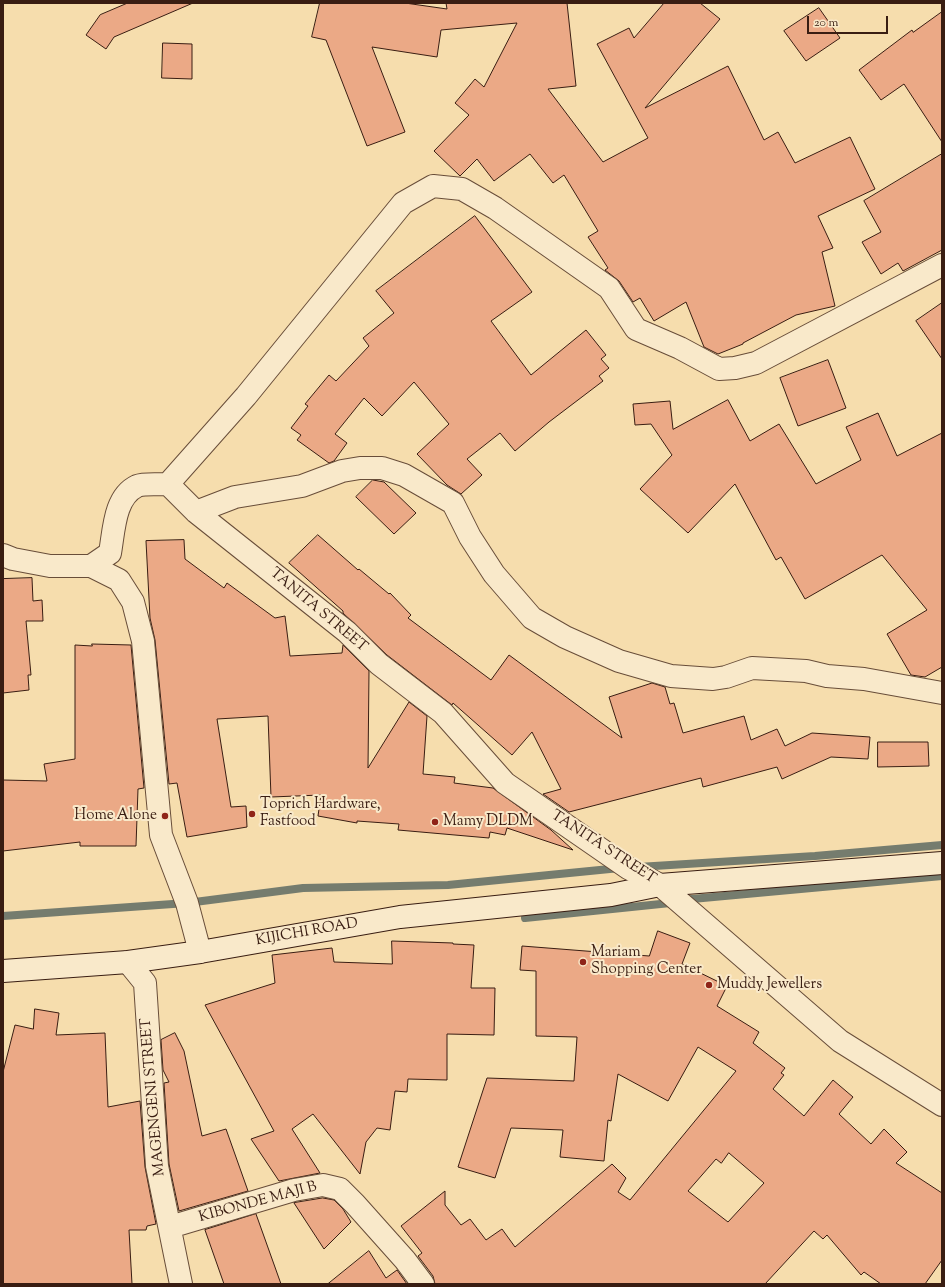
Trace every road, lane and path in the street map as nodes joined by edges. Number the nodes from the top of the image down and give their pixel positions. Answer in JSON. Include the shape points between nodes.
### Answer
{"nodes":[{"id":1,"x":942,"y":265,"type":"edge"},
{"id":2,"x":168,"y":484,"type":"junction"},
{"id":3,"x":196,"y":512,"type":"junction"},
{"id":4,"x":3,"y":555,"type":"edge"},
{"id":5,"x":91,"y":566,"type":"junction"},
{"id":6,"x":942,"y":694,"type":"edge"},
{"id":7,"x":942,"y":863,"type":"edge"},
{"id":8,"x":660,"y":885,"type":"junction"},
{"id":9,"x":200,"y":952,"type":"junction"},
{"id":10,"x":128,"y":962,"type":"junction"},
{"id":11,"x":3,"y":971,"type":"edge"},
{"id":12,"x":942,"y":1104,"type":"edge"},
{"id":13,"x":170,"y":1227,"type":"junction"},
{"id":14,"x":181,"y":1284,"type":"edge"},
{"id":15,"x":424,"y":1284,"type":"edge"}],
"edges":[{"from":1,"to":2,"type":"street","via":[[756,363],[735,368],[718,368],[636,329],[610,288],[495,208],[462,189],[433,186],[403,203],[246,396]]},
{"from":2,"to":3,"type":"street","name":"TANITA STREET"},
{"from":2,"to":5,"type":"street","via":[[138,486],[124,496],[116,518],[110,553]]},
{"from":3,"to":6,"type":"street","via":[[235,497],[302,486],[342,471],[382,468],[404,475],[453,503],[470,537],[494,574],[532,618],[565,637],[619,661],[671,676],[713,679],[752,668],[806,671]]},
{"from":3,"to":8,"type":"street","name":"TANITA STREET","via":[[347,632],[379,664],[443,713],[505,783],[628,868]]},
{"from":4,"to":5,"type":"street","via":[[50,566]]},
{"from":5,"to":9,"type":"street","via":[[119,580],[133,602],[144,641],[161,835],[187,903]]},
{"from":7,"to":8,"type":"street","name":"KIJICHI ROAD"},
{"from":8,"to":9,"type":"street","name":"KIJICHI ROAD","via":[[611,895],[400,917]]},
{"from":8,"to":12,"type":"street","name":"TANITA STREET","via":[[840,1041]]},
{"from":9,"to":10,"type":"street","name":"KIJICHI ROAD"},
{"from":10,"to":11,"type":"street","name":"KIJICHI ROAD"},
{"from":10,"to":13,"type":"street","name":"MAGENGENI STREET","via":[[145,983],[157,1166]]},
{"from":13,"to":14,"type":"street","name":"MAGENGENI STREET"},
{"from":13,"to":15,"type":"street","name":"KIBONDE MAJI B","via":[[294,1190],[323,1185],[340,1189]]}]}
